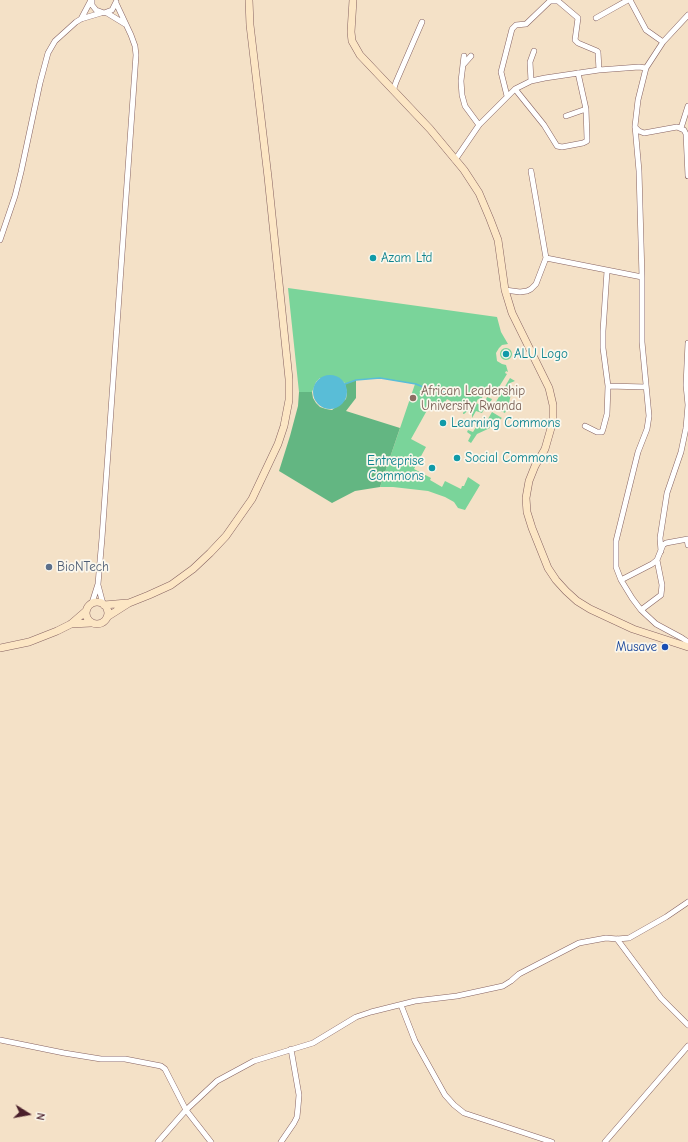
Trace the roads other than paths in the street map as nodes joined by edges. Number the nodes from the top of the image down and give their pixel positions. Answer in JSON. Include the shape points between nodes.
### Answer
{"nodes":[{"id":1,"x":92,"y":0,"type":"edge"},
{"id":2,"x":249,"y":0,"type":"edge"},
{"id":3,"x":353,"y":0,"type":"edge"},
{"id":4,"x":629,"y":0,"type":"edge"},
{"id":5,"x":116,"y":1,"type":"edge"},
{"id":6,"x":104,"y":13,"type":"junction"},
{"id":7,"x":688,"y":15,"type":"edge"},
{"id":8,"x":596,"y":18,"type":"dead end"},
{"id":9,"x":81,"y":19,"type":"junction"},
{"id":10,"x":422,"y":22,"type":"dead end"},
{"id":11,"x":126,"y":25,"type":"junction"},
{"id":12,"x":663,"y":42,"type":"junction"},
{"id":13,"x":534,"y":51,"type":"dead end"},
{"id":14,"x":464,"y":56,"type":"dead end"},
{"id":15,"x":471,"y":56,"type":"dead end"},
{"id":16,"x":463,"y":65,"type":"junction"},
{"id":17,"x":646,"y":68,"type":"junction"},
{"id":18,"x":599,"y":70,"type":"junction"},
{"id":19,"x":578,"y":73,"type":"junction"},
{"id":20,"x":531,"y":81,"type":"junction"},
{"id":21,"x":515,"y":89,"type":"junction"},
{"id":22,"x":393,"y":91,"type":"junction"},
{"id":23,"x":507,"y":96,"type":"junction"},
{"id":24,"x":688,"y":106,"type":"edge"},
{"id":25,"x":586,"y":109,"type":"junction"},
{"id":26,"x":566,"y":116,"type":"dead end"},
{"id":27,"x":479,"y":125,"type":"junction"},
{"id":28,"x":635,"y":126,"type":"junction"},
{"id":29,"x":681,"y":128,"type":"junction"},
{"id":30,"x":455,"y":160,"type":"junction"},
{"id":31,"x":531,"y":171,"type":"dead end"},
{"id":32,"x":688,"y":176,"type":"edge"},
{"id":33,"x":0,"y":240,"type":"edge"},
{"id":34,"x":546,"y":258,"type":"junction"},
{"id":35,"x":607,"y":271,"type":"junction"},
{"id":36,"x":642,"y":277,"type":"junction"},
{"id":37,"x":505,"y":290,"type":"junction"},
{"id":38,"x":688,"y":343,"type":"edge"},
{"id":39,"x":608,"y":386,"type":"junction"},
{"id":40,"x":646,"y":387,"type":"junction"},
{"id":41,"x":585,"y":426,"type":"dead end"},
{"id":42,"x":687,"y":539,"type":"edge"},
{"id":43,"x":688,"y":545,"type":"edge"},
{"id":44,"x":661,"y":551,"type":"junction"},
{"id":45,"x":657,"y":560,"type":"junction"},
{"id":46,"x":621,"y":580,"type":"junction"},
{"id":47,"x":98,"y":584,"type":"junction"},
{"id":48,"x":92,"y":603,"type":"junction"},
{"id":49,"x":129,"y":603,"type":"junction"},
{"id":50,"x":104,"y":604,"type":"junction"},
{"id":51,"x":642,"y":610,"type":"junction"},
{"id":52,"x":86,"y":611,"type":"junction"},
{"id":53,"x":107,"y":617,"type":"junction"},
{"id":54,"x":91,"y":623,"type":"junction"},
{"id":55,"x":71,"y":624,"type":"junction"},
{"id":56,"x":688,"y":642,"type":"edge"},
{"id":57,"x":688,"y":647,"type":"edge"},
{"id":58,"x":0,"y":648,"type":"edge"},
{"id":59,"x":688,"y":902,"type":"edge"},
{"id":60,"x":617,"y":939,"type":"junction"},
{"id":61,"x":401,"y":1005,"type":"junction"},
{"id":62,"x":688,"y":1025,"type":"edge"},
{"id":63,"x":0,"y":1040,"type":"edge"},
{"id":64,"x":688,"y":1046,"type":"edge"},
{"id":65,"x":291,"y":1049,"type":"junction"},
{"id":66,"x":186,"y":1110,"type":"junction"},
{"id":67,"x":158,"y":1142,"type":"edge"},
{"id":68,"x":211,"y":1142,"type":"edge"},
{"id":69,"x":281,"y":1142,"type":"edge"},
{"id":70,"x":552,"y":1142,"type":"edge"},
{"id":71,"x":605,"y":1142,"type":"edge"}],
"edges":[{"from":1,"to":6,"type":"street","via":[[94,8]]},
{"from":1,"to":9,"type":"street"},
{"from":2,"to":49,"type":"main road","via":[[289,379],[284,426],[252,499],[226,536],[202,561],[171,585]]},
{"from":3,"to":22,"type":"main road","via":[[352,41],[360,55]]},
{"from":4,"to":8,"type":"street"},
{"from":4,"to":12,"type":"street","via":[[646,30]]},
{"from":5,"to":6,"type":"street","via":[[112,10]]},
{"from":5,"to":11,"type":"street"},
{"from":6,"to":9,"type":"street"},
{"from":6,"to":11,"type":"street"},
{"from":7,"to":12,"type":"street"},
{"from":9,"to":33,"type":"street","via":[[55,41],[48,53],[18,184]]},
{"from":10,"to":22,"type":"street"},
{"from":11,"to":47,"type":"street","via":[[136,55]]},
{"from":12,"to":17,"type":"street"},
{"from":13,"to":20,"type":"street","via":[[530,62]]},
{"from":14,"to":16,"type":"street"},
{"from":15,"to":16,"type":"street"},
{"from":16,"to":27,"type":"street","via":[[462,95],[465,106]]},
{"from":17,"to":18,"type":"street","via":[[639,66]]},
{"from":17,"to":28,"type":"street"},
{"from":18,"to":19,"type":"street"},
{"from":18,"to":23,"type":"street","via":[[597,50],[578,44],[575,40],[578,18],[558,1],[550,1],[526,24],[516,25],[512,29],[501,72]]},
{"from":19,"to":20,"type":"street"},
{"from":19,"to":25,"type":"street"},
{"from":20,"to":21,"type":"street"},
{"from":21,"to":23,"type":"street"},
{"from":21,"to":25,"type":"street","via":[[557,146],[562,148],[587,141]]},
{"from":22,"to":30,"type":"main road","via":[[430,129]]},
{"from":23,"to":27,"type":"street"},
{"from":24,"to":29,"type":"street"},
{"from":25,"to":26,"type":"street"},
{"from":27,"to":30,"type":"street"},
{"from":28,"to":29,"type":"street","via":[[644,133]]},
{"from":28,"to":36,"type":"street"},
{"from":29,"to":32,"type":"street","via":[[686,134]]},
{"from":30,"to":37,"type":"main road","via":[[479,193],[490,219],[498,240]]},
{"from":31,"to":34,"type":"street"},
{"from":34,"to":35,"type":"street"},
{"from":34,"to":37,"type":"street","via":[[536,284],[531,289],[520,292]]},
{"from":35,"to":36,"type":"street"},
{"from":35,"to":39,"type":"street","via":[[603,336]]},
{"from":36,"to":40,"type":"street","via":[[642,342]]},
{"from":37,"to":57,"type":"main road","via":[[512,313],[549,388],[553,405],[550,436],[546,449],[528,481],[526,498],[532,528],[548,568],[566,592],[590,609],[633,629]]},
{"from":38,"to":44,"type":"street","via":[[686,428],[667,493],[660,538]]},
{"from":39,"to":40,"type":"street"},
{"from":39,"to":41,"type":"street","via":[[602,432]]},
{"from":40,"to":46,"type":"street","via":[[647,428],[638,452],[616,541],[616,566]]},
{"from":42,"to":43,"type":"street"},
{"from":42,"to":44,"type":"street","via":[[666,543]]},
{"from":44,"to":45,"type":"street"},
{"from":45,"to":46,"type":"street"},
{"from":45,"to":51,"type":"street","via":[[662,585],[661,595]]},
{"from":46,"to":51,"type":"street"},
{"from":47,"to":48,"type":"street"},
{"from":47,"to":50,"type":"street"},
{"from":48,"to":50,"type":"main road"},
{"from":48,"to":52,"type":"main road"},
{"from":49,"to":50,"type":"main road"},
{"from":49,"to":53,"type":"main road"},
{"from":50,"to":53,"type":"main road","via":[[108,610]]},
{"from":51,"to":56,"type":"street","via":[[656,624]]},
{"from":52,"to":54,"type":"main road"},
{"from":52,"to":55,"type":"main road"},
{"from":53,"to":54,"type":"main road","via":[[102,623]]},
{"from":54,"to":55,"type":"main road"},
{"from":55,"to":58,"type":"main road","via":[[29,642]]},
{"from":59,"to":60,"type":"street","via":[[629,938]]},
{"from":60,"to":61,"type":"street","via":[[606,938],[579,943],[519,974],[503,986],[457,996],[415,1000]]},
{"from":60,"to":62,"type":"street","via":[[661,998]]},
{"from":61,"to":65,"type":"street","via":[[356,1017],[313,1043]]},
{"from":61,"to":70,"type":"street","via":[[415,1041],[445,1095],[454,1105],[464,1113]]},
{"from":63,"to":66,"type":"street","via":[[101,1059],[125,1059],[161,1066]]},
{"from":64,"to":71,"type":"street"},
{"from":65,"to":66,"type":"street","via":[[254,1061],[217,1081]]},
{"from":65,"to":69,"type":"street","via":[[299,1095],[297,1117]]},
{"from":66,"to":67,"type":"street"},
{"from":66,"to":68,"type":"street"}]}
